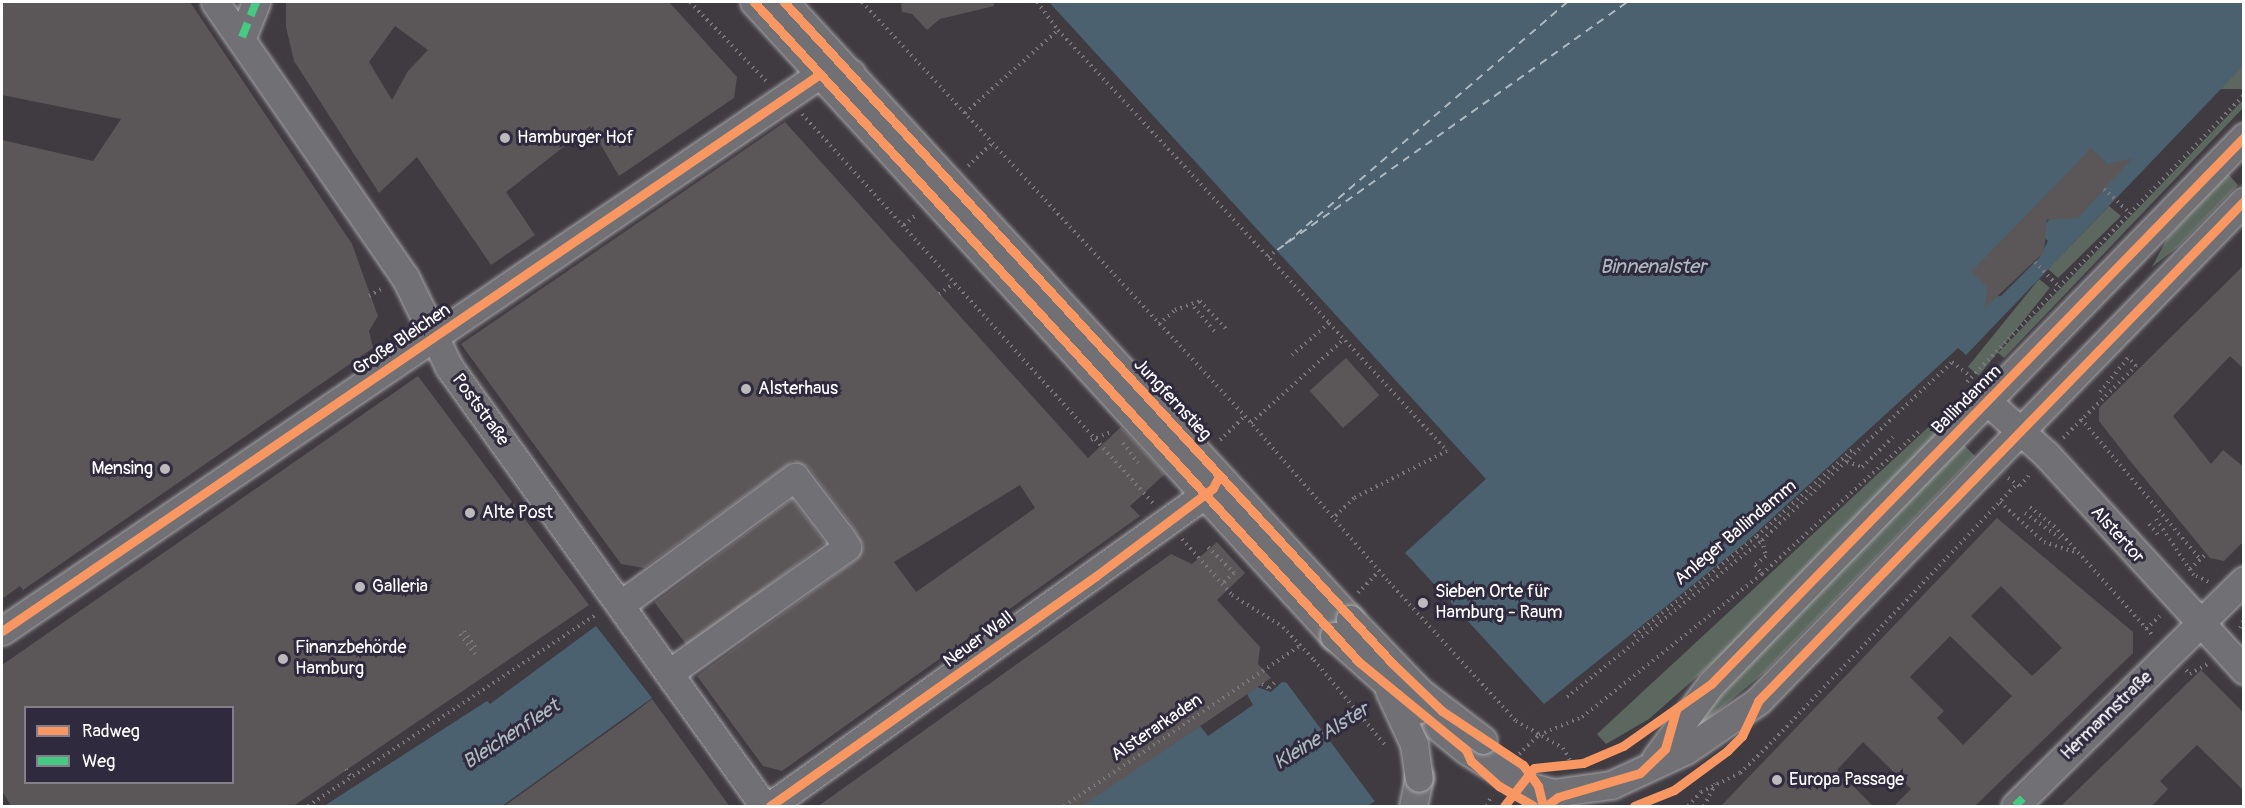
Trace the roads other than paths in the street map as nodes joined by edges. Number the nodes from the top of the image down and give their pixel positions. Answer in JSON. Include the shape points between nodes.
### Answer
{"nodes":[{"id":1,"x":215,"y":2,"type":"edge"},
{"id":2,"x":256,"y":2,"type":"edge"},
{"id":3,"x":754,"y":2,"type":"edge"},
{"id":4,"x":784,"y":2,"type":"edge"},
{"id":5,"x":242,"y":37,"type":"junction"},
{"id":6,"x":851,"y":73,"type":"junction"},
{"id":7,"x":820,"y":75,"type":"junction"},
{"id":8,"x":2244,"y":137,"type":"edge"},
{"id":9,"x":2244,"y":201,"type":"edge"},
{"id":10,"x":436,"y":337,"type":"junction"},
{"id":11,"x":1988,"y":402,"type":"junction"},
{"id":12,"x":2019,"y":430,"type":"junction"},
{"id":13,"x":1204,"y":495,"type":"junction"},
{"id":14,"x":2244,"y":580,"type":"edge"},
{"id":15,"x":618,"y":603,"type":"junction"},
{"id":16,"x":2200,"y":626,"type":"junction"},
{"id":17,"x":2,"y":630,"type":"edge"},
{"id":18,"x":1331,"y":631,"type":"junction"},
{"id":19,"x":2244,"y":670,"type":"edge"},
{"id":20,"x":669,"y":673,"type":"junction"},
{"id":21,"x":1387,"y":686,"type":"junction"},
{"id":22,"x":1475,"y":745,"type":"junction"},
{"id":23,"x":1640,"y":773,"type":"junction"},
{"id":24,"x":1527,"y":789,"type":"edge"},
{"id":25,"x":2022,"y":804,"type":"edge"},
{"id":26,"x":764,"y":807,"type":"edge"},
{"id":27,"x":770,"y":807,"type":"edge"},
{"id":28,"x":1413,"y":807,"type":"edge"}],
"edges":[{"from":1,"to":5,"type":"street","name":"Poststraße"},
{"from":2,"to":5,"type":"street"},
{"from":3,"to":7,"type":"street","name":"Jungfernstieg"},
{"from":4,"to":6,"type":"street","name":"Jungfernstieg"},
{"from":5,"to":10,"type":"street","name":"Poststraße","via":[[405,277]]},
{"from":6,"to":7,"type":"street"},
{"from":6,"to":18,"type":"street","name":"Jungfernstieg"},
{"from":7,"to":10,"type":"street","name":"Große Bleichen"},
{"from":7,"to":13,"type":"street","name":"Jungfernstieg"},
{"from":8,"to":11,"type":"street","name":"Ballindamm"},
{"from":9,"to":12,"type":"street","name":"Ballindamm"},
{"from":10,"to":15,"type":"street","name":"Poststraße","via":[[449,367]]},
{"from":10,"to":17,"type":"street","name":"Große Bleichen"},
{"from":11,"to":12,"type":"street","name":"Alstertor"},
{"from":11,"to":23,"type":"street","name":"Ballindamm","via":[[1711,684],[1674,739]]},
{"from":12,"to":16,"type":"street","name":"Alstertor"},
{"from":12,"to":23,"type":"street","name":"Ballindamm","via":[[1758,701],[1686,750]]},
{"from":13,"to":18,"type":"street","name":"Jungfernstieg"},
{"from":13,"to":27,"type":"street","name":"Neuer Wall"},
{"from":14,"to":16,"type":"street","name":"Hermannstraße"},
{"from":15,"to":20,"type":"street","name":"Poststraße"},
{"from":15,"to":20,"type":"street","via":[[795,477],[846,531],[847,547]]},
{"from":16,"to":19,"type":"street","name":"Alstertor"},
{"from":16,"to":25,"type":"street","name":"Hermannstraße"},
{"from":18,"to":21,"type":"street","name":"Jungfernstieg","bridge":true},
{"from":18,"to":22,"type":"street","name":"Jungfernstieg","bridge":true,"via":[[1420,692]]},
{"from":20,"to":26,"type":"street","name":"Poststraße"},
{"from":21,"to":22,"type":"street","name":"Jungfernstieg","bridge":true},
{"from":21,"to":28,"type":"street","bridge":true,"via":[[1414,744],[1419,777]]},
{"from":22,"to":24,"type":"street","name":"Jungfernstieg"},
{"from":23,"to":24,"type":"street","name":"Ballindamm","via":[[1580,792]]}]}
